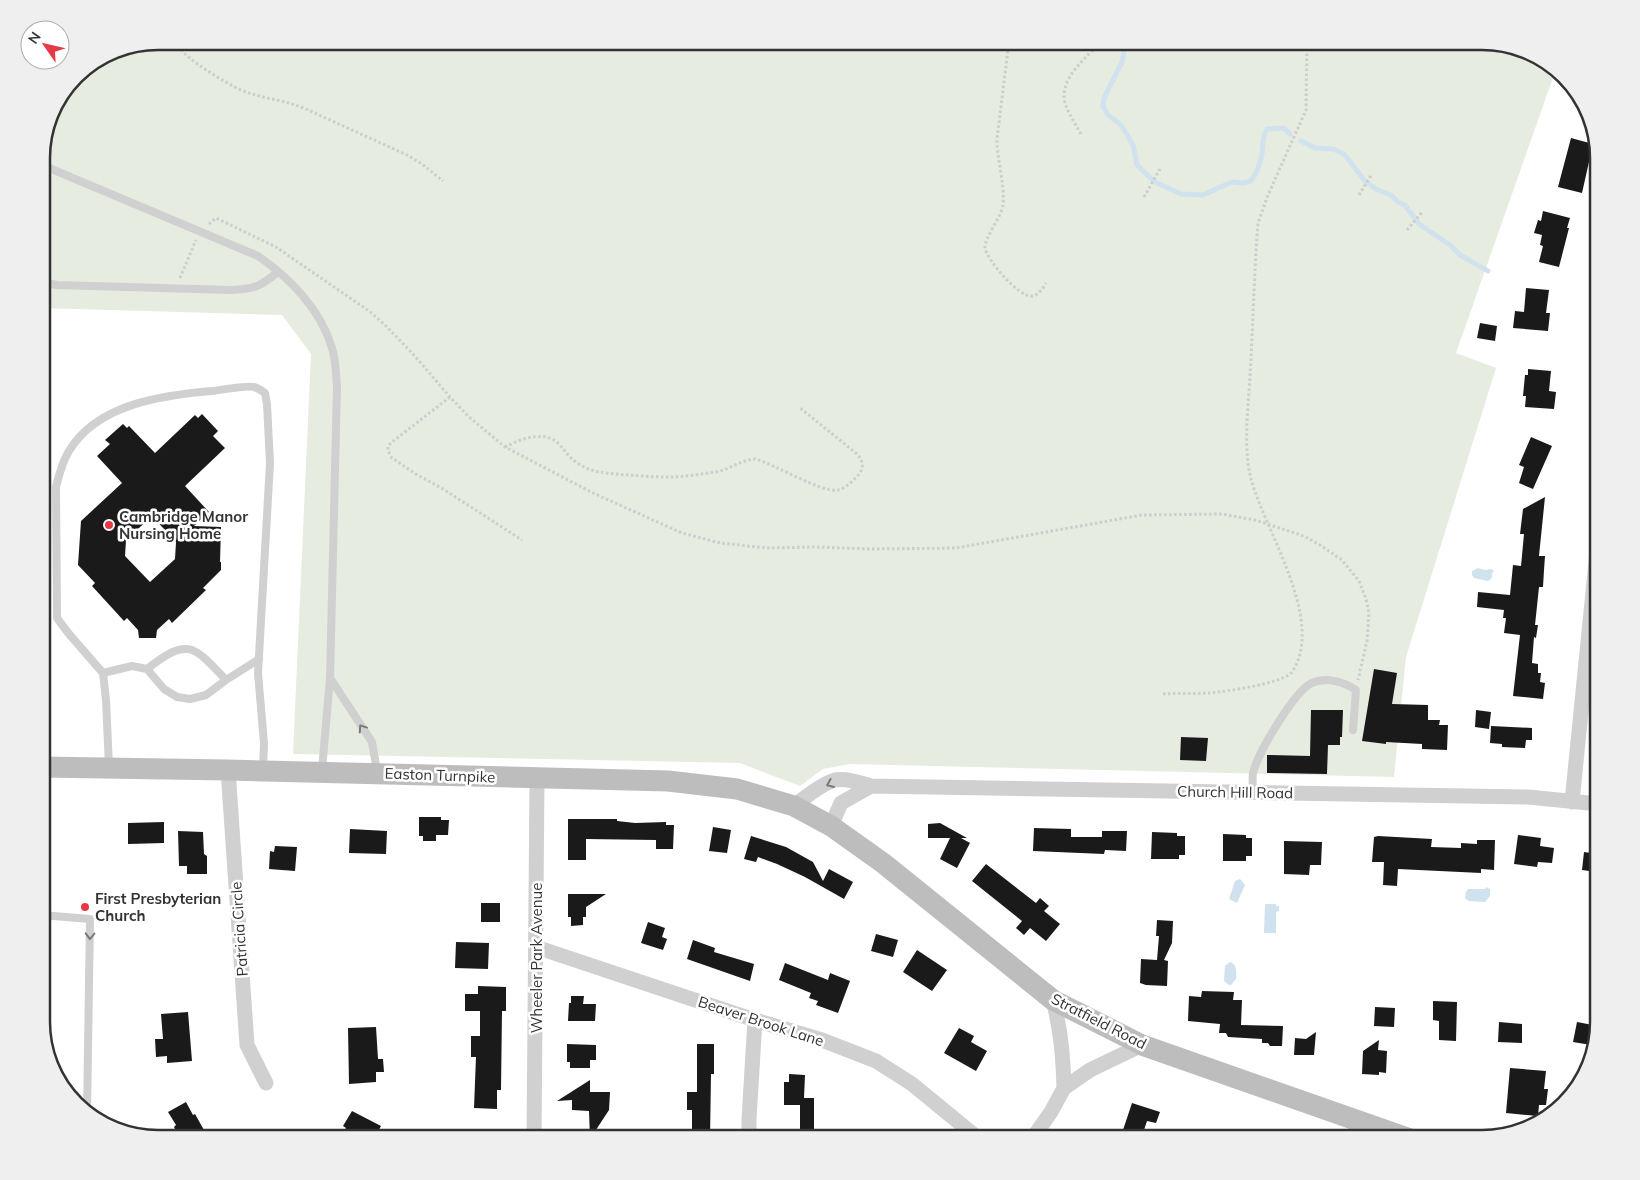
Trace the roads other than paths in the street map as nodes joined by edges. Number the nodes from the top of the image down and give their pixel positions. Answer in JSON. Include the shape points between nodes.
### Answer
{"nodes":[{"id":1,"x":50,"y":168,"type":"edge"},
{"id":2,"x":278,"y":272,"type":"junction"},
{"id":3,"x":50,"y":284,"type":"edge"},
{"id":4,"x":1590,"y":622,"type":"edge"},
{"id":5,"x":259,"y":659,"type":"junction"},
{"id":6,"x":146,"y":669,"type":"junction"},
{"id":7,"x":103,"y":673,"type":"junction"},
{"id":8,"x":330,"y":678,"type":"junction"},
{"id":9,"x":226,"y":680,"type":"junction"},
{"id":10,"x":1353,"y":730,"type":"dead end"},
{"id":11,"x":50,"y":767,"type":"edge"},
{"id":12,"x":109,"y":768,"type":"junction"},
{"id":13,"x":228,"y":770,"type":"junction"},
{"id":14,"x":263,"y":771,"type":"junction"},
{"id":15,"x":322,"y":773,"type":"junction"},
{"id":16,"x":377,"y":774,"type":"junction"},
{"id":17,"x":537,"y":778,"type":"junction"},
{"id":18,"x":871,"y":786,"type":"junction"},
{"id":19,"x":1252,"y":793,"type":"junction"},
{"id":20,"x":1572,"y":802,"type":"junction"},
{"id":21,"x":1590,"y":803,"type":"edge"},
{"id":22,"x":794,"y":806,"type":"junction"},
{"id":23,"x":831,"y":826,"type":"junction"},
{"id":24,"x":50,"y":916,"type":"edge"},
{"id":25,"x":536,"y":947,"type":"junction"},
{"id":26,"x":1053,"y":1000,"type":"junction"},
{"id":27,"x":755,"y":1020,"type":"junction"},
{"id":28,"x":1142,"y":1045,"type":"junction"},
{"id":29,"x":266,"y":1083,"type":"dead end"},
{"id":30,"x":1064,"y":1088,"type":"junction"},
{"id":31,"x":87,"y":1103,"type":"edge"},
{"id":32,"x":534,"y":1130,"type":"edge"},
{"id":33,"x":749,"y":1130,"type":"edge"},
{"id":34,"x":968,"y":1130,"type":"edge"},
{"id":35,"x":1038,"y":1130,"type":"edge"},
{"id":36,"x":1384,"y":1130,"type":"edge"}],
"edges":[{"from":1,"to":2,"type":"lane","via":[[258,256]]},
{"from":2,"to":3,"type":"lane","via":[[261,285],[245,290]]},
{"from":2,"to":8,"type":"lane","via":[[313,310],[324,328],[335,360]]},
{"from":4,"to":20,"type":"street"},
{"from":5,"to":7,"type":"lane","via":[[270,463],[267,404],[264,393],[254,386],[190,392],[136,403],[100,421],[76,440],[68,452],[56,487],[57,618]]},
{"from":5,"to":9,"type":"lane"},
{"from":5,"to":14,"type":"lane"},
{"from":6,"to":7,"type":"lane","via":[[132,666]]},
{"from":6,"to":9,"type":"lane","via":[[164,689],[177,697],[190,699],[206,696]]},
{"from":6,"to":9,"type":"lane","via":[[174,651],[186,649],[198,652]]},
{"from":7,"to":12,"type":"lane"},
{"from":8,"to":15,"type":"lane"},
{"from":16,"to":8,"type":"lane","one_way":true,"via":[[372,742]]},
{"from":10,"to":19,"type":"lane","via":[[1356,690],[1340,682],[1312,682],[1303,688],[1278,722],[1257,762]]},
{"from":11,"to":12,"type":"main road","name":"Easton Turnpike"},
{"from":12,"to":13,"type":"main road","name":"Easton Turnpike"},
{"from":13,"to":14,"type":"main road","name":"Easton Turnpike"},
{"from":13,"to":29,"type":"street","name":"Patricia Circle","via":[[247,1045]]},
{"from":14,"to":15,"type":"main road","name":"Easton Turnpike"},
{"from":15,"to":16,"type":"main road","name":"Easton Turnpike"},
{"from":16,"to":17,"type":"main road","name":"Easton Turnpike"},
{"from":17,"to":22,"type":"main road","name":"Easton Turnpike","via":[[668,781],[737,789]]},
{"from":17,"to":25,"type":"street","name":"Wheeler Park Avenue"},
{"from":18,"to":19,"type":"street","name":"Church Hill Road"},
{"from":18,"to":22,"type":"street","name":"Church Hill Road","one_way":true,"via":[[835,780]]},
{"from":18,"to":23,"type":"street","via":[[842,803]]},
{"from":19,"to":20,"type":"street","name":"Church Hill Road","via":[[1528,797]]},
{"from":20,"to":21,"type":"street","name":"Church Hill Road"},
{"from":22,"to":23,"type":"main road","name":"Easton Turnpike"},
{"from":23,"to":26,"type":"main road","name":"Stratfield Road","via":[[883,863]]},
{"from":24,"to":31,"type":"lane","one_way":true,"via":[[90,918]]},
{"from":25,"to":27,"type":"street","name":"Beaver Brook Lane"},
{"from":25,"to":32,"type":"street","name":"Wheeler Park Avenue"},
{"from":26,"to":28,"type":"main road","name":"Stratfield Road"},
{"from":26,"to":30,"type":"street","via":[[1063,1051]]},
{"from":27,"to":33,"type":"street"},
{"from":27,"to":34,"type":"street","name":"Beaver Brook Lane","via":[[822,1040],[876,1061],[912,1084]]},
{"from":28,"to":30,"type":"street","via":[[1090,1070]]},
{"from":28,"to":36,"type":"main road","name":"Stratfield Road"},
{"from":30,"to":35,"type":"street"}]}
